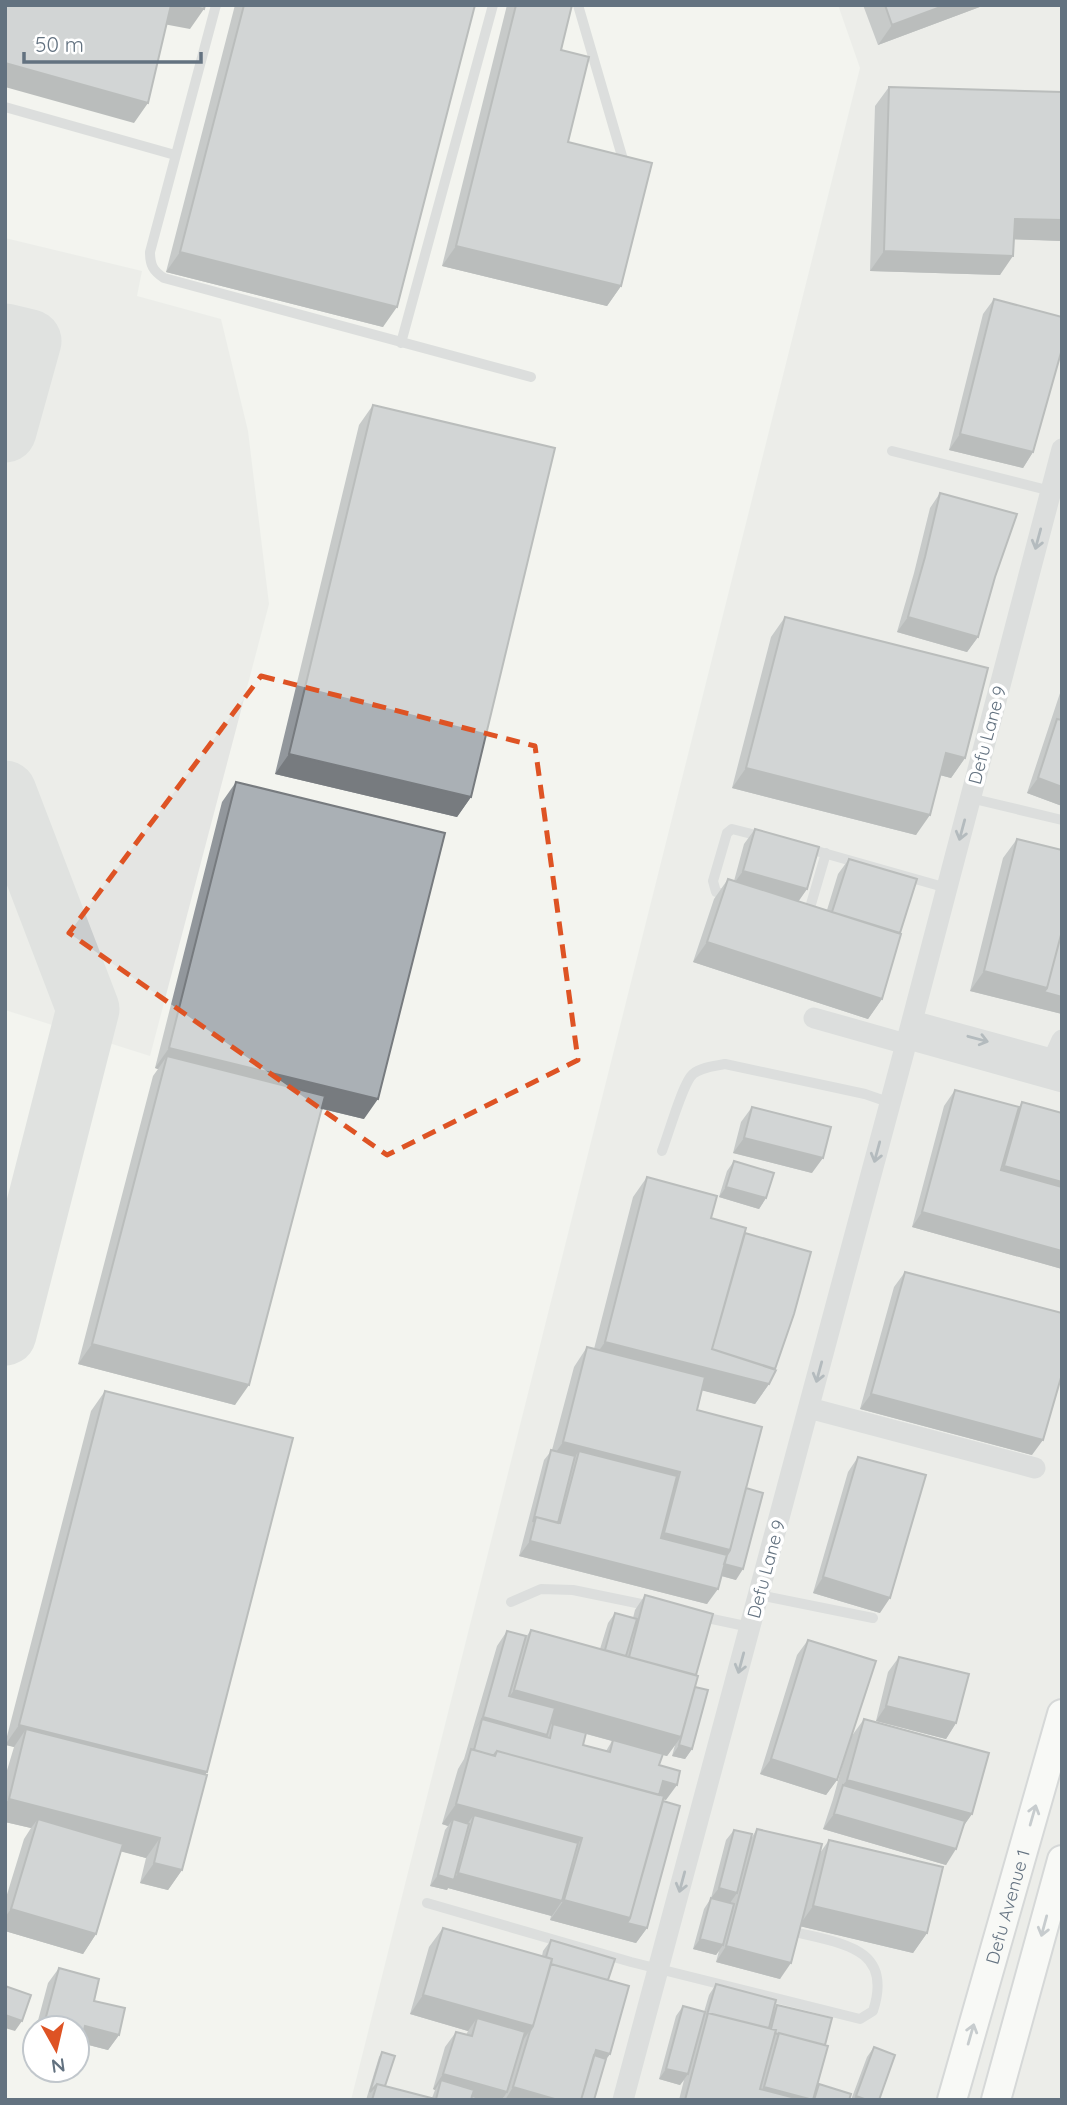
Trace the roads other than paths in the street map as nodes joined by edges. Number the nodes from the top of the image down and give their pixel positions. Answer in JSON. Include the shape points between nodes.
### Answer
{"nodes":[{"id":1,"x":216,"y":5,"type":"edge"},
{"id":2,"x":492,"y":5,"type":"edge"},
{"id":3,"x":578,"y":5,"type":"edge"},
{"id":4,"x":5,"y":107,"type":"edge"},
{"id":5,"x":175,"y":155,"type":"junction"},
{"id":6,"x":625,"y":163,"type":"edge"},
{"id":7,"x":401,"y":342,"type":"junction"},
{"id":8,"x":531,"y":377,"type":"dead end"},
{"id":9,"x":1062,"y":449,"type":"edge"},
{"id":10,"x":892,"y":451,"type":"dead end"},
{"id":11,"x":1051,"y":491,"type":"junction"},
{"id":12,"x":970,"y":799,"type":"junction"},
{"id":13,"x":1062,"y":820,"type":"edge"},
{"id":14,"x":772,"y":839,"type":"edge"},
{"id":15,"x":799,"y":846,"type":"edge"},
{"id":16,"x":826,"y":853,"type":"junction"},
{"id":17,"x":947,"y":888,"type":"junction"},
{"id":18,"x":740,"y":899,"type":"edge"},
{"id":19,"x":788,"y":913,"type":"edge"},
{"id":20,"x":814,"y":1018,"type":"dead end"},
{"id":21,"x":909,"y":1035,"type":"junction"},
{"id":22,"x":1059,"y":1054,"type":"edge"},
{"id":23,"x":1062,"y":1082,"type":"edge"},
{"id":24,"x":891,"y":1103,"type":"junction"},
{"id":25,"x":662,"y":1151,"type":"dead end"},
{"id":26,"x":809,"y":1408,"type":"junction"},
{"id":27,"x":1035,"y":1468,"type":"dead end"},
{"id":28,"x":759,"y":1595,"type":"junction"},
{"id":29,"x":511,"y":1602,"type":"dead end"},
{"id":30,"x":664,"y":1609,"type":"edge"},
{"id":31,"x":690,"y":1615,"type":"edge"},
{"id":32,"x":873,"y":1618,"type":"dead end"},
{"id":33,"x":750,"y":1627,"type":"junction"},
{"id":34,"x":1062,"y":1714,"type":"edge"},
{"id":35,"x":1062,"y":1860,"type":"edge"},
{"id":36,"x":427,"y":1903,"type":"dead end"},
{"id":37,"x":799,"y":1933,"type":"edge"},
{"id":38,"x":659,"y":1968,"type":"junction"},
{"id":39,"x":624,"y":2100,"type":"edge"},
{"id":40,"x":952,"y":2100,"type":"edge"},
{"id":41,"x":996,"y":2100,"type":"edge"}],
"edges":[{"from":1,"to":5,"type":"lane"},
{"from":2,"to":7,"type":"lane"},
{"from":3,"to":6,"type":"lane"},
{"from":4,"to":5,"type":"lane"},
{"from":5,"to":7,"type":"lane","via":[[150,252],[156,273]]},
{"from":7,"to":8,"type":"lane"},
{"from":9,"to":11,"type":"street","name":"Defu Lane 9"},
{"from":10,"to":11,"type":"lane"},
{"from":11,"to":12,"type":"street","name":"Defu Lane 9","one_way":true},
{"from":12,"to":13,"type":"lane"},
{"from":12,"to":17,"type":"street","name":"Defu Lane 9","one_way":true},
{"from":14,"to":18,"type":"lane","via":[[732,829],[727,833],[713,887]]},
{"from":15,"to":16,"type":"lane"},
{"from":16,"to":17,"type":"lane"},
{"from":16,"to":19,"type":"lane","via":[[809,911],[800,916]]},
{"from":17,"to":21,"type":"street","name":"Defu Lane 9"},
{"from":20,"to":21,"type":"street"},
{"from":21,"to":22,"type":"street","one_way":true},
{"from":21,"to":23,"type":"street"},
{"from":21,"to":24,"type":"street","name":"Defu Lane 9"},
{"from":24,"to":25,"type":"lane","via":[[725,1064],[711,1066],[693,1074]]},
{"from":24,"to":26,"type":"street","name":"Defu Lane 9","one_way":true},
{"from":26,"to":27,"type":"street"},
{"from":26,"to":28,"type":"street","name":"Defu Lane 9"},
{"from":28,"to":32,"type":"lane"},
{"from":28,"to":33,"type":"street","name":"Defu Lane 9"},
{"from":29,"to":30,"type":"lane","via":[[541,1589],[573,1590]]},
{"from":31,"to":33,"type":"lane"},
{"from":33,"to":38,"type":"street","name":"Defu Lane 9","one_way":true},
{"from":40,"to":34,"type":"main road","name":"Defu Avenue 1","one_way":true},
{"from":35,"to":41,"type":"main road","one_way":true},
{"from":36,"to":38,"type":"lane"},
{"from":37,"to":38,"type":"lane","via":[[867,1956],[877,1977],[873,2011],[860,2019]]},
{"from":38,"to":39,"type":"street","name":"Defu Lane 9"}]}
